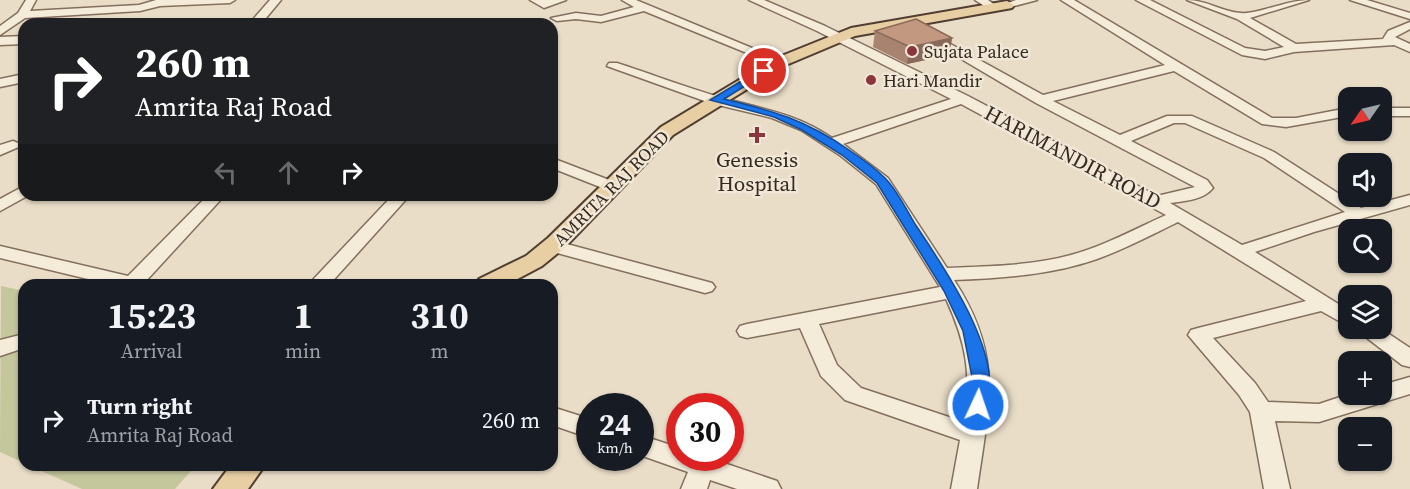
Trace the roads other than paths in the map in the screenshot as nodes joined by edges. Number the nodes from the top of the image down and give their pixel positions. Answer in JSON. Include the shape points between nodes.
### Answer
{"nodes":[{"id":1,"x":31,"y":0,"type":"edge"},
{"id":2,"x":230,"y":0,"type":"edge"},
{"id":3,"x":276,"y":0,"type":"edge"},
{"id":4,"x":561,"y":0,"type":"edge"},
{"id":5,"x":627,"y":0,"type":"edge"},
{"id":6,"x":754,"y":0,"type":"edge"},
{"id":7,"x":1032,"y":0,"type":"edge"},
{"id":8,"x":1066,"y":0,"type":"edge"},
{"id":9,"x":1141,"y":0,"type":"edge"},
{"id":10,"x":1216,"y":0,"type":"edge"},
{"id":11,"x":1304,"y":0,"type":"edge"},
{"id":12,"x":1355,"y":0,"type":"edge"},
{"id":13,"x":165,"y":2,"type":"edge"},
{"id":14,"x":1198,"y":2,"type":"edge"},
{"id":15,"x":540,"y":3,"type":"edge"},
{"id":16,"x":996,"y":3,"type":"edge"},
{"id":17,"x":645,"y":7,"type":"junction"},
{"id":18,"x":22,"y":15,"type":"junction"},
{"id":19,"x":1410,"y":16,"type":"edge"},
{"id":20,"x":1241,"y":17,"type":"junction"},
{"id":21,"x":18,"y":18,"type":"edge"},
{"id":22,"x":18,"y":18,"type":"edge"},
{"id":23,"x":260,"y":18,"type":"edge"},
{"id":24,"x":557,"y":18,"type":"joint"},
{"id":25,"x":902,"y":22,"type":"junction"},
{"id":26,"x":1410,"y":25,"type":"edge"},
{"id":27,"x":0,"y":32,"type":"edge"},
{"id":28,"x":838,"y":37,"type":"junction"},
{"id":29,"x":18,"y":40,"type":"edge"},
{"id":30,"x":0,"y":41,"type":"edge"},
{"id":31,"x":1393,"y":42,"type":"junction"},
{"id":32,"x":1294,"y":48,"type":"junction"},
{"id":33,"x":1410,"y":48,"type":"edge"},
{"id":34,"x":780,"y":62,"type":"junction"},
{"id":35,"x":613,"y":66,"type":"dead end"},
{"id":36,"x":1173,"y":67,"type":"junction"},
{"id":37,"x":18,"y":79,"type":"edge"},
{"id":38,"x":0,"y":82,"type":"edge"},
{"id":39,"x":963,"y":99,"type":"junction"},
{"id":40,"x":715,"y":100,"type":"junction"},
{"id":41,"x":1041,"y":100,"type":"junction"},
{"id":42,"x":1392,"y":112,"type":"edge"},
{"id":43,"x":1410,"y":112,"type":"edge"},
{"id":44,"x":1338,"y":114,"type":"edge"},
{"id":45,"x":1120,"y":140,"type":"junction"},
{"id":46,"x":831,"y":143,"type":"junction"},
{"id":47,"x":558,"y":165,"type":"edge"},
{"id":48,"x":611,"y":186,"type":"junction"},
{"id":49,"x":18,"y":195,"type":"edge"},
{"id":50,"x":1410,"y":200,"type":"edge"},
{"id":51,"x":212,"y":201,"type":"edge"},
{"id":52,"x":396,"y":201,"type":"edge"},
{"id":53,"x":1156,"y":201,"type":"junction"},
{"id":54,"x":0,"y":206,"type":"edge"},
{"id":55,"x":1179,"y":214,"type":"junction"},
{"id":56,"x":1359,"y":214,"type":"junction"},
{"id":57,"x":552,"y":246,"type":"junction"},
{"id":58,"x":1241,"y":251,"type":"junction"},
{"id":59,"x":0,"y":252,"type":"edge"},
{"id":60,"x":115,"y":279,"type":"edge"},
{"id":61,"x":141,"y":279,"type":"edge"},
{"id":62,"x":324,"y":279,"type":"edge"},
{"id":63,"x":499,"y":279,"type":"edge"},
{"id":64,"x":946,"y":283,"type":"junction"},
{"id":65,"x":705,"y":287,"type":"dead end"},
{"id":66,"x":1325,"y":303,"type":"junction"},
{"id":67,"x":1338,"y":312,"type":"edge"},
{"id":68,"x":807,"y":319,"type":"junction"},
{"id":69,"x":747,"y":331,"type":"dead end"},
{"id":70,"x":1380,"y":339,"type":"edge"},
{"id":71,"x":18,"y":343,"type":"edge"},
{"id":72,"x":0,"y":348,"type":"edge"},
{"id":73,"x":1410,"y":359,"type":"edge"},
{"id":74,"x":1410,"y":385,"type":"edge"},
{"id":75,"x":1392,"y":390,"type":"edge"},
{"id":76,"x":1345,"y":405,"type":"edge"},
{"id":77,"x":1261,"y":411,"type":"junction"},
{"id":78,"x":558,"y":418,"type":"edge"},
{"id":79,"x":576,"y":424,"type":"edge"},
{"id":80,"x":974,"y":435,"type":"junction"},
{"id":81,"x":654,"y":453,"type":"edge"},
{"id":82,"x":245,"y":471,"type":"edge"},
{"id":83,"x":699,"y":478,"type":"edge"},
{"id":84,"x":229,"y":489,"type":"edge"},
{"id":85,"x":768,"y":489,"type":"edge"},
{"id":86,"x":964,"y":489,"type":"edge"},
{"id":87,"x":1277,"y":489,"type":"edge"}],
"edges":[{"from":1,"to":18,"type":"street"},
{"from":2,"to":13,"type":"street"},
{"from":3,"to":23,"type":"street"},
{"from":4,"to":15,"type":"street"},
{"from":5,"to":17,"type":"street"},
{"from":6,"to":28,"type":"street","name":"HARIMANDIR ROAD","via":[[807,19]]},
{"from":7,"to":16,"type":"street"},
{"from":8,"to":36,"type":"street"},
{"from":9,"to":32,"type":"street","via":[[1242,51],[1265,55]]},
{"from":10,"to":14,"type":"street"},
{"from":11,"to":20,"type":"street"},
{"from":12,"to":19,"type":"street"},
{"from":13,"to":18,"type":"street","via":[[140,8]]},
{"from":14,"to":20,"type":"street"},
{"from":15,"to":24,"type":"street"},
{"from":16,"to":25,"type":"main road","name":"AMRITA RAJ ROAD"},
{"from":17,"to":24,"type":"street","via":[[601,19]]},
{"from":17,"to":34,"type":"street"},
{"from":18,"to":22,"type":"street"},
{"from":20,"to":32,"type":"street"},
{"from":21,"to":27,"type":"street"},
{"from":25,"to":28,"type":"main road","name":"AMRITA RAJ ROAD"},
{"from":25,"to":41,"type":"street"},
{"from":26,"to":31,"type":"street","via":[[1392,33],[1388,38]]},
{"from":28,"to":34,"type":"main road","name":"AMRITA RAJ ROAD"},
{"from":28,"to":39,"type":"street","name":"HARIMANDIR ROAD"},
{"from":29,"to":30,"type":"street"},
{"from":31,"to":32,"type":"street"},
{"from":31,"to":33,"type":"street"},
{"from":34,"to":40,"type":"main road","name":"AMRITA RAJ ROAD"},
{"from":35,"to":40,"type":"street"},
{"from":36,"to":41,"type":"street"},
{"from":36,"to":44,"type":"street","via":[[1276,124]]},
{"from":37,"to":38,"type":"street"},
{"from":39,"to":46,"type":"street"},
{"from":39,"to":53,"type":"street","name":"HARIMANDIR ROAD"},
{"from":40,"to":46,"type":"street","via":[[777,115]]},
{"from":40,"to":48,"type":"main road","name":"AMRITA RAJ ROAD","via":[[667,131]]},
{"from":41,"to":45,"type":"street"},
{"from":42,"to":43,"type":"street"},
{"from":45,"to":53,"type":"street","via":[[1204,188],[1194,194]]},
{"from":45,"to":56,"type":"street","via":[[1172,119],[1186,119],[1269,155]]},
{"from":46,"to":64,"type":"street","via":[[882,181]]},
{"from":47,"to":48,"type":"street"},
{"from":48,"to":57,"type":"main road","name":"AMRITA RAJ ROAD"},
{"from":49,"to":54,"type":"street"},
{"from":50,"to":56,"type":"street"},
{"from":51,"to":61,"type":"street"},
{"from":52,"to":62,"type":"street"},
{"from":53,"to":55,"type":"street","name":"HARIMANDIR ROAD"},
{"from":55,"to":58,"type":"street","name":"HARIMANDIR ROAD"},
{"from":55,"to":64,"type":"street","via":[[1077,260]]},
{"from":56,"to":58,"type":"street"},
{"from":57,"to":63,"type":"main road","name":"AMRITA RAJ ROAD","via":[[534,261]]},
{"from":57,"to":65,"type":"street"},
{"from":58,"to":66,"type":"street","name":"HARIMANDIR ROAD"},
{"from":59,"to":60,"type":"street"},
{"from":64,"to":68,"type":"street"},
{"from":64,"to":80,"type":"street","via":[[971,331],[980,377]]},
{"from":66,"to":67,"type":"street","name":"HARIMANDIR ROAD"},
{"from":66,"to":77,"type":"street","via":[[1198,335],[1247,388]]},
{"from":68,"to":69,"type":"street"},
{"from":68,"to":80,"type":"street","via":[[829,372],[842,388]]},
{"from":70,"to":73,"type":"street"},
{"from":71,"to":72,"type":"street"},
{"from":74,"to":75,"type":"street"},
{"from":76,"to":77,"type":"street","via":[[1319,413]]},
{"from":77,"to":87,"type":"street"},
{"from":78,"to":79,"type":"street"},
{"from":80,"to":86,"type":"street"},
{"from":81,"to":83,"type":"street"},
{"from":82,"to":84,"type":"main road"},
{"from":83,"to":85,"type":"street"}]}
